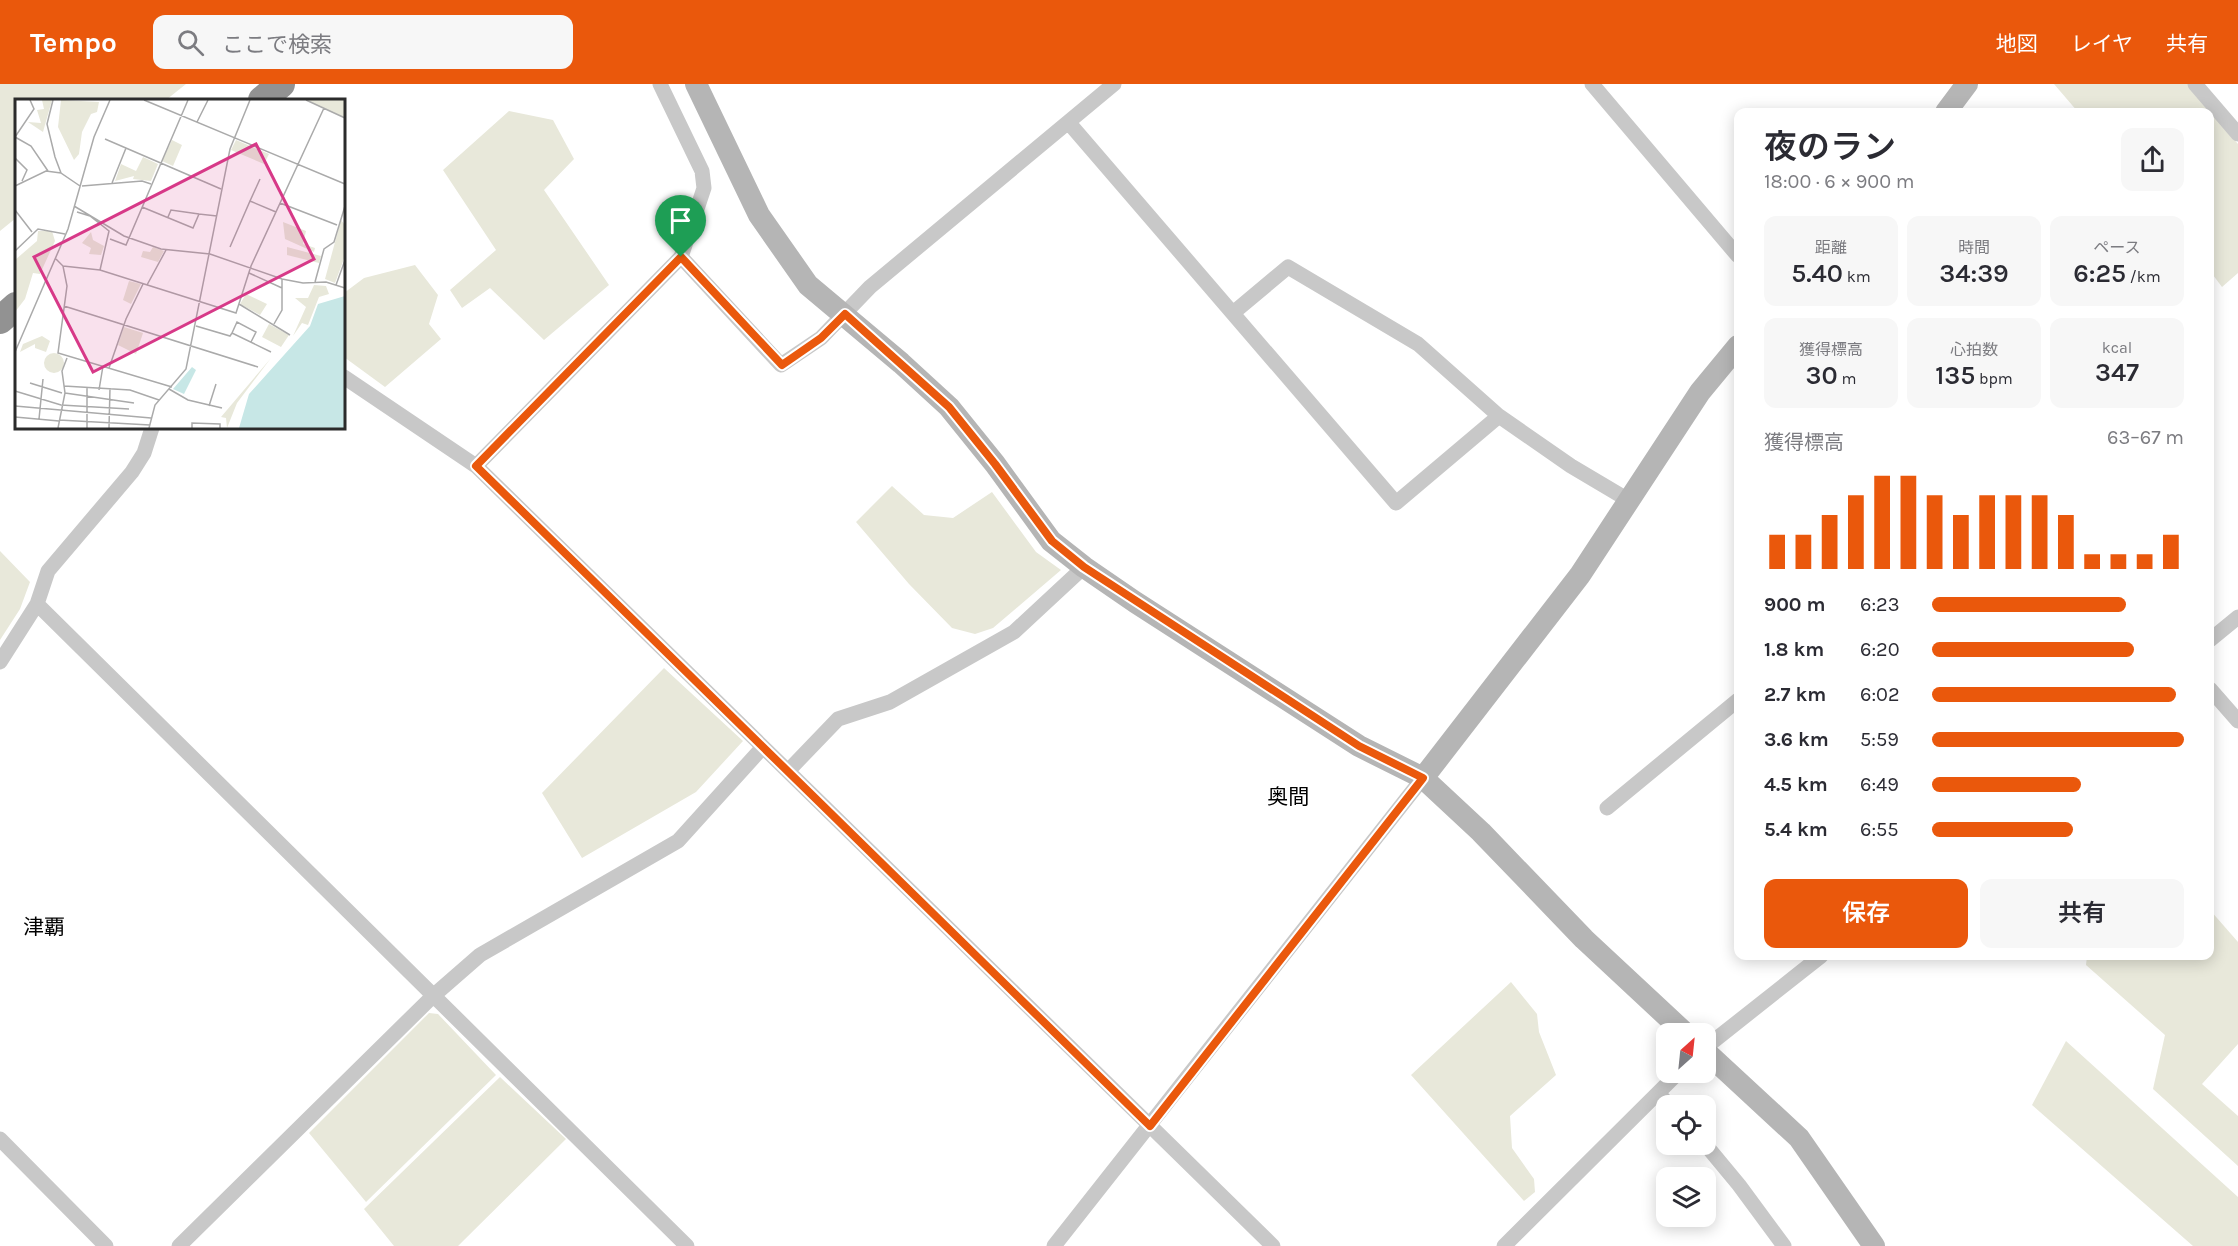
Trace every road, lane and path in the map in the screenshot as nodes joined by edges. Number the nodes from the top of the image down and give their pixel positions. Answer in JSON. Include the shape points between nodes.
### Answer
{"nodes":[{"id":1,"x":281,"y":84,"type":"edge"},
{"id":2,"x":660,"y":84,"type":"edge"},
{"id":3,"x":696,"y":84,"type":"edge"},
{"id":4,"x":1114,"y":84,"type":"edge"},
{"id":5,"x":1592,"y":84,"type":"edge"},
{"id":6,"x":1967,"y":84,"type":"edge"},
{"id":7,"x":2196,"y":84,"type":"edge"},
{"id":8,"x":263,"y":99,"type":"edge"},
{"id":9,"x":1949,"y":108,"type":"edge"},
{"id":10,"x":1068,"y":123,"type":"junction"},
{"id":11,"x":2238,"y":135,"type":"edge"},
{"id":12,"x":1734,"y":251,"type":"edge"},
{"id":13,"x":681,"y":257,"type":"junction"},
{"id":14,"x":15,"y":307,"type":"edge"},
{"id":15,"x":1233,"y":313,"type":"junction"},
{"id":16,"x":845,"y":314,"type":"junction"},
{"id":17,"x":0,"y":320,"type":"edge"},
{"id":18,"x":1734,"y":351,"type":"edge"},
{"id":19,"x":345,"y":378,"type":"edge"},
{"id":20,"x":1499,"y":416,"type":"junction"},
{"id":21,"x":152,"y":429,"type":"edge"},
{"id":22,"x":476,"y":466,"type":"junction"},
{"id":23,"x":1630,"y":501,"type":"junction"},
{"id":24,"x":1084,"y":567,"type":"junction"},
{"id":25,"x":37,"y":604,"type":"junction"},
{"id":26,"x":2238,"y":617,"type":"edge"},
{"id":27,"x":2214,"y":637,"type":"edge"},
{"id":28,"x":0,"y":662,"type":"edge"},
{"id":29,"x":2214,"y":694,"type":"edge"},
{"id":30,"x":1734,"y":703,"type":"edge"},
{"id":31,"x":2238,"y":721,"type":"edge"},
{"id":32,"x":763,"y":747,"type":"junction"},
{"id":33,"x":788,"y":771,"type":"junction"},
{"id":34,"x":1423,"y":778,"type":"junction"},
{"id":35,"x":1607,"y":808,"type":"dead end"},
{"id":36,"x":1816,"y":960,"type":"edge"},
{"id":37,"x":433,"y":996,"type":"junction"},
{"id":38,"x":1674,"y":1023,"type":"edge"},
{"id":39,"x":1716,"y":1039,"type":"edge"},
{"id":40,"x":1716,"y":1061,"type":"edge"},
{"id":41,"x":1668,"y":1083,"type":"edge"},
{"id":42,"x":1658,"y":1093,"type":"joint"},
{"id":43,"x":1150,"y":1126,"type":"junction"},
{"id":44,"x":0,"y":1139,"type":"edge"},
{"id":45,"x":1714,"y":1155,"type":"edge"},
{"id":46,"x":104,"y":1245,"type":"edge"},
{"id":47,"x":179,"y":1246,"type":"edge"},
{"id":48,"x":687,"y":1246,"type":"edge"},
{"id":49,"x":1054,"y":1246,"type":"edge"},
{"id":50,"x":1273,"y":1246,"type":"edge"},
{"id":51,"x":1504,"y":1246,"type":"edge"},
{"id":52,"x":1784,"y":1246,"type":"edge"},
{"id":53,"x":1874,"y":1246,"type":"edge"}],
"edges":[{"from":1,"to":8,"type":"highway"},
{"from":2,"to":13,"type":"street","via":[[702,171],[704,188]]},
{"from":3,"to":16,"type":"street","via":[[759,214],[808,285]]},
{"from":4,"to":10,"type":"street"},
{"from":5,"to":12,"type":"street"},
{"from":6,"to":9,"type":"street"},
{"from":7,"to":11,"type":"street"},
{"from":10,"to":15,"type":"street"},
{"from":10,"to":16,"type":"street","via":[[870,287]]},
{"from":13,"to":16,"type":"street","via":[[782,365],[821,338]]},
{"from":13,"to":22,"type":"street"},
{"from":14,"to":17,"type":"highway"},
{"from":15,"to":20,"type":"street","via":[[1288,267],[1418,344]]},
{"from":15,"to":20,"type":"street","via":[[1396,503]]},
{"from":16,"to":24,"type":"street","via":[[949,407],[1052,541]]},
{"from":18,"to":23,"type":"street","via":[[1700,392]]},
{"from":19,"to":22,"type":"street"},
{"from":20,"to":23,"type":"street"},
{"from":21,"to":25,"type":"street","via":[[144,453],[132,472],[48,571]]},
{"from":22,"to":32,"type":"street"},
{"from":23,"to":34,"type":"street","via":[[1580,575]]},
{"from":24,"to":33,"type":"street","via":[[1014,632],[890,702],[838,719]]},
{"from":24,"to":34,"type":"street","via":[[1359,746]]},
{"from":25,"to":28,"type":"street"},
{"from":25,"to":37,"type":"street"},
{"from":26,"to":27,"type":"street"},
{"from":29,"to":31,"type":"street"},
{"from":30,"to":35,"type":"street"},
{"from":32,"to":33,"type":"street"},
{"from":32,"to":37,"type":"street","via":[[678,841],[480,955]]},
{"from":33,"to":43,"type":"street"},
{"from":34,"to":38,"type":"street"},
{"from":34,"to":43,"type":"street"},
{"from":36,"to":39,"type":"street"},
{"from":37,"to":47,"type":"street"},
{"from":37,"to":48,"type":"street"},
{"from":40,"to":53,"type":"street","via":[[1799,1138]]},
{"from":41,"to":42,"type":"street"},
{"from":42,"to":51,"type":"street"},
{"from":43,"to":49,"type":"street"},
{"from":43,"to":50,"type":"street"},
{"from":44,"to":46,"type":"street"},
{"from":45,"to":52,"type":"street"}]}
